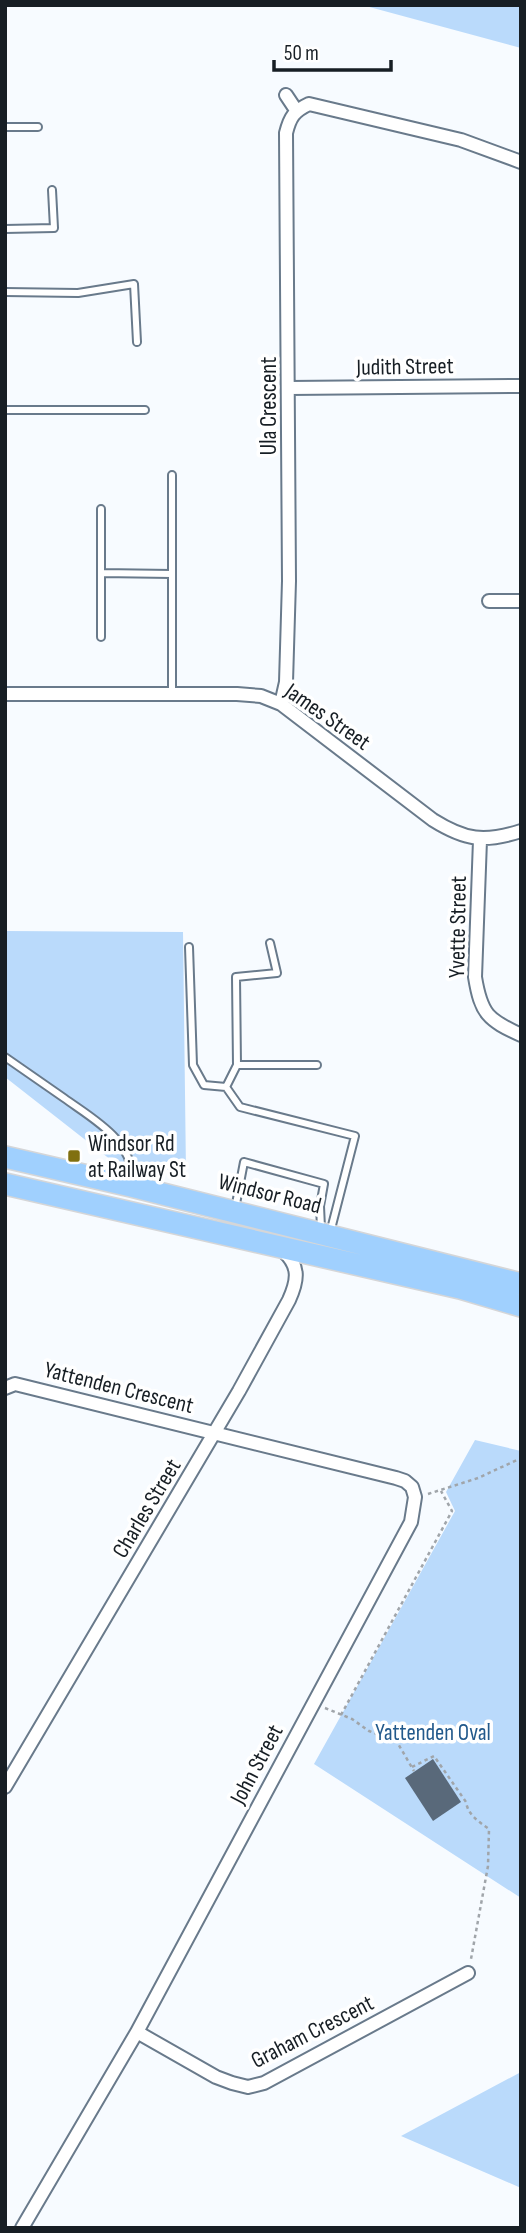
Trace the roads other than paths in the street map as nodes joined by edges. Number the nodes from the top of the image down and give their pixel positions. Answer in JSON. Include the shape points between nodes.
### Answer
{"nodes":[{"id":1,"x":286,"y":95,"type":"dead end"},
{"id":2,"x":296,"y":110,"type":"junction"},
{"id":3,"x":5,"y":127,"type":"edge"},
{"id":4,"x":38,"y":127,"type":"dead end"},
{"id":5,"x":521,"y":162,"type":"edge"},
{"id":6,"x":52,"y":190,"type":"dead end"},
{"id":7,"x":5,"y":229,"type":"edge"},
{"id":8,"x":5,"y":292,"type":"edge"},
{"id":9,"x":137,"y":342,"type":"dead end"},
{"id":10,"x":521,"y":386,"type":"edge"},
{"id":11,"x":289,"y":388,"type":"junction"},
{"id":12,"x":5,"y":410,"type":"edge"},
{"id":13,"x":145,"y":410,"type":"dead end"},
{"id":14,"x":172,"y":475,"type":"dead end"},
{"id":15,"x":101,"y":509,"type":"dead end"},
{"id":16,"x":101,"y":573,"type":"junction"},
{"id":17,"x":172,"y":574,"type":"junction"},
{"id":18,"x":489,"y":601,"type":"dead end"},
{"id":19,"x":521,"y":601,"type":"edge"},
{"id":20,"x":101,"y":637,"type":"dead end"},
{"id":21,"x":5,"y":694,"type":"edge"},
{"id":22,"x":172,"y":694,"type":"junction"},
{"id":23,"x":281,"y":705,"type":"junction"},
{"id":24,"x":521,"y":831,"type":"edge"},
{"id":25,"x":480,"y":840,"type":"junction"},
{"id":26,"x":270,"y":943,"type":"dead end"},
{"id":27,"x":189,"y":947,"type":"dead end"},
{"id":28,"x":521,"y":1035,"type":"edge"},
{"id":29,"x":5,"y":1057,"type":"edge"},
{"id":30,"x":237,"y":1065,"type":"junction"},
{"id":31,"x":317,"y":1065,"type":"dead end"},
{"id":32,"x":226,"y":1087,"type":"junction"},
{"id":33,"x":5,"y":1157,"type":"edge"},
{"id":34,"x":5,"y":1184,"type":"edge"},
{"id":35,"x":131,"y":1186,"type":"junction"},
{"id":36,"x":234,"y":1211,"type":"junction"},
{"id":37,"x":325,"y":1233,"type":"junction"},
{"id":38,"x":278,"y":1247,"type":"junction"},
{"id":39,"x":521,"y":1284,"type":"edge"},
{"id":40,"x":521,"y":1306,"type":"edge"},
{"id":41,"x":5,"y":1388,"type":"edge"},
{"id":42,"x":220,"y":1433,"type":"junction"},
{"id":43,"x":5,"y":1787,"type":"edge"},
{"id":44,"x":468,"y":1973,"type":"road end"},
{"id":45,"x":137,"y":2032,"type":"junction"},
{"id":46,"x":22,"y":2228,"type":"edge"}],
"edges":[{"from":1,"to":2,"type":"street"},
{"from":2,"to":5,"type":"street","via":[[309,104],[336,110],[461,140]]},
{"from":2,"to":11,"type":"street","name":"Ula Crescent","via":[[286,133]]},
{"from":3,"to":4,"type":"lane"},
{"from":6,"to":7,"type":"lane","via":[[54,228]]},
{"from":8,"to":9,"type":"lane","via":[[78,293],[134,284]]},
{"from":10,"to":11,"type":"street","name":"Judith Street"},
{"from":11,"to":23,"type":"street","name":"Ula Crescent","via":[[288,644]]},
{"from":12,"to":13,"type":"lane"},
{"from":14,"to":17,"type":"lane"},
{"from":15,"to":16,"type":"lane"},
{"from":16,"to":17,"type":"lane"},
{"from":16,"to":20,"type":"lane"},
{"from":17,"to":22,"type":"lane"},
{"from":18,"to":19,"type":"street"},
{"from":21,"to":22,"type":"street","name":"James Street"},
{"from":22,"to":23,"type":"street","name":"James Street","via":[[261,696]]},
{"from":23,"to":25,"type":"street","name":"James Street","via":[[433,820],[453,833]]},
{"from":24,"to":25,"type":"street","name":"James Street"},
{"from":25,"to":28,"type":"street","name":"Yvette Street","via":[[478,999],[494,1022]]},
{"from":26,"to":30,"type":"lane","via":[[277,973],[236,976]]},
{"from":27,"to":32,"type":"lane","via":[[193,1065],[204,1085]]},
{"from":29,"to":35,"type":"lane","via":[[107,1129],[128,1158],[133,1170]]},
{"from":30,"to":31,"type":"lane"},
{"from":30,"to":32,"type":"lane"},
{"from":32,"to":37,"type":"lane","via":[[240,1107],[355,1136]]},
{"from":33,"to":35,"type":"main road","name":"Windsor Road"},
{"from":34,"to":38,"type":"main road"},
{"from":35,"to":36,"type":"main road","name":"Windsor Road"},
{"from":36,"to":37,"type":"main road","name":"Windsor Road"},
{"from":36,"to":37,"type":"lane","via":[[244,1163],[324,1184],[320,1206]]},
{"from":37,"to":39,"type":"main road","name":"Windsor Road"},
{"from":38,"to":40,"type":"main road"},
{"from":38,"to":42,"type":"street","name":"Charles Street","via":[[292,1259],[296,1285]]},
{"from":41,"to":42,"type":"street","name":"Yattenden Crescent","via":[[15,1384]]},
{"from":42,"to":43,"type":"street","name":"Charles Street"},
{"from":42,"to":45,"type":"street","name":"John Street","via":[[405,1481],[415,1497],[411,1522]]},
{"from":44,"to":45,"type":"street","name":"Graham Crescent","via":[[264,2083],[248,2087],[216,2077]]},
{"from":45,"to":46,"type":"street","name":"John Street"}]}
